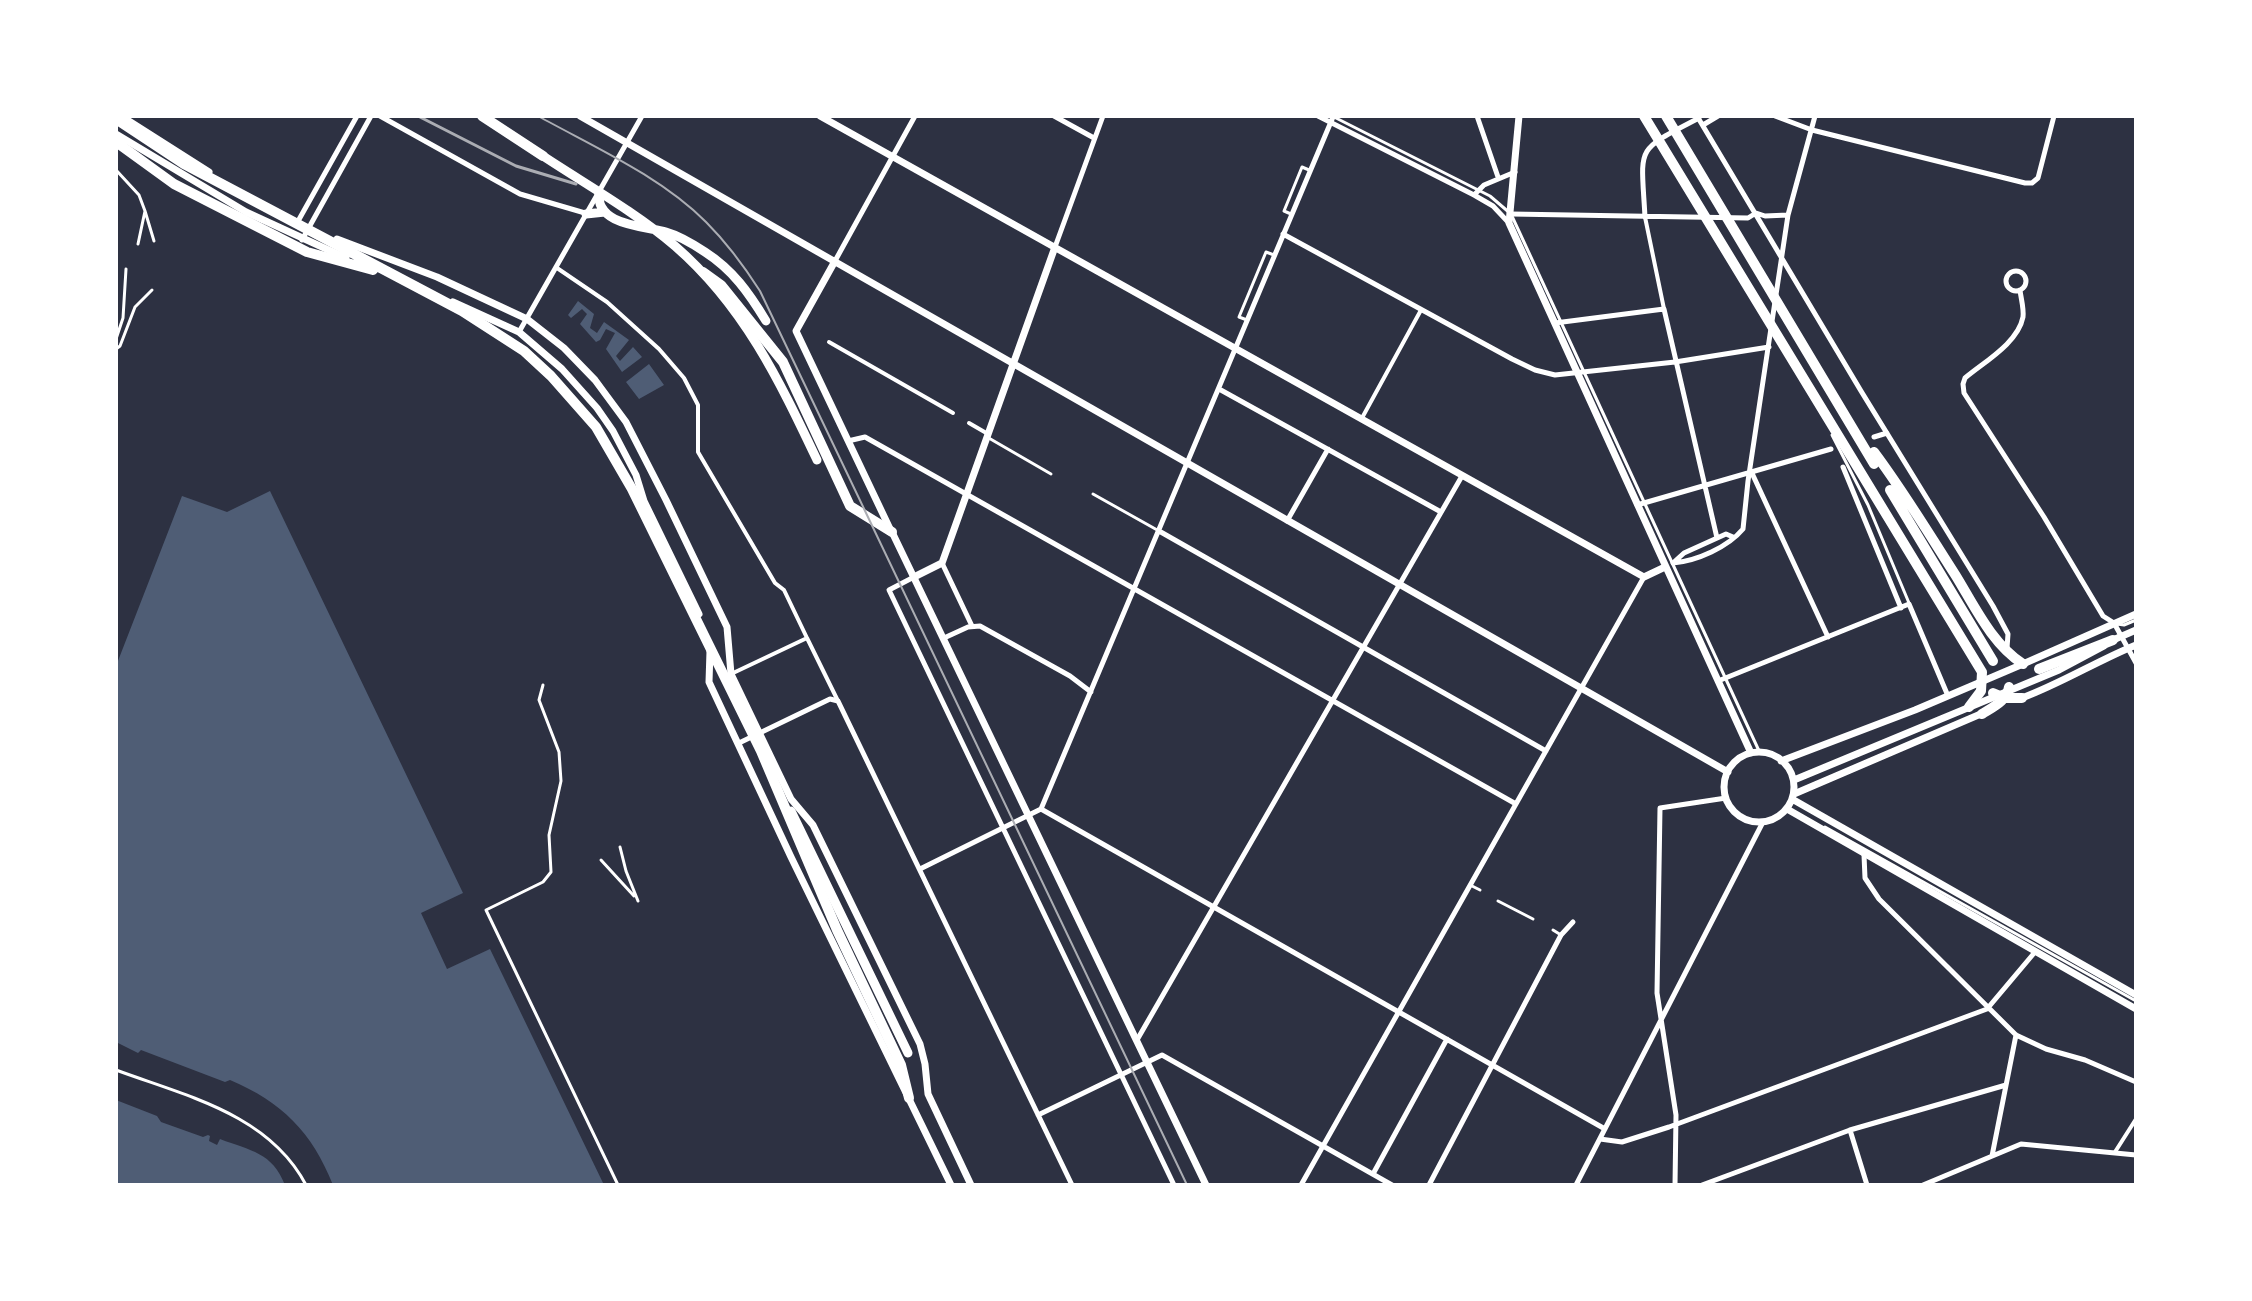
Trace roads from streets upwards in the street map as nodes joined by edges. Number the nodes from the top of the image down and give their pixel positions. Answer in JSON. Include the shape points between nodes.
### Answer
{"nodes":[{"id":1,"x":121,"y":116,"type":"edge"},
{"id":2,"x":357,"y":116,"type":"edge"},
{"id":3,"x":371,"y":116,"type":"edge"},
{"id":4,"x":380,"y":116,"type":"edge"},
{"id":5,"x":482,"y":116,"type":"edge"},
{"id":6,"x":580,"y":116,"type":"edge"},
{"id":7,"x":642,"y":116,"type":"edge"},
{"id":8,"x":820,"y":116,"type":"edge"},
{"id":9,"x":915,"y":116,"type":"edge"},
{"id":10,"x":1054,"y":116,"type":"edge"},
{"id":11,"x":1103,"y":116,"type":"edge"},
{"id":12,"x":1318,"y":116,"type":"edge"},
{"id":13,"x":1477,"y":116,"type":"edge"},
{"id":14,"x":1519,"y":116,"type":"edge"},
{"id":15,"x":1644,"y":116,"type":"edge"},
{"id":16,"x":1666,"y":116,"type":"edge"},
{"id":17,"x":1718,"y":116,"type":"edge"},
{"id":18,"x":1775,"y":116,"type":"edge"},
{"id":19,"x":1815,"y":116,"type":"edge"},
{"id":20,"x":2054,"y":116,"type":"edge"},
{"id":21,"x":1698,"y":117,"type":"edge"},
{"id":22,"x":1331,"y":118,"type":"edge"},
{"id":23,"x":116,"y":119,"type":"edge"},
{"id":24,"x":1703,"y":125,"type":"junction"},
{"id":25,"x":1812,"y":130,"type":"junction"},
{"id":26,"x":116,"y":134,"type":"edge"},
{"id":27,"x":1094,"y":138,"type":"junction"},
{"id":28,"x":116,"y":142,"type":"edge"},
{"id":29,"x":626,"y":143,"type":"junction"},
{"id":30,"x":543,"y":156,"type":"joint"},
{"id":31,"x":892,"y":157,"type":"junction"},
{"id":32,"x":1516,"y":171,"type":"junction"},
{"id":33,"x":1498,"y":177,"type":"junction"},
{"id":34,"x":599,"y":192,"type":"junction"},
{"id":35,"x":1476,"y":192,"type":"junction"},
{"id":36,"x":605,"y":212,"type":"junction"},
{"id":37,"x":1756,"y":213,"type":"junction"},
{"id":38,"x":586,"y":214,"type":"junction"},
{"id":39,"x":1788,"y":215,"type":"junction"},
{"id":40,"x":1645,"y":217,"type":"junction"},
{"id":41,"x":1510,"y":219,"type":"junction"},
{"id":42,"x":298,"y":220,"type":"junction"},
{"id":43,"x":310,"y":226,"type":"junction"},
{"id":44,"x":1283,"y":234,"type":"junction"},
{"id":45,"x":291,"y":235,"type":"junction"},
{"id":46,"x":302,"y":240,"type":"junction"},
{"id":47,"x":1055,"y":247,"type":"junction"},
{"id":48,"x":1782,"y":260,"type":"junction"},
{"id":49,"x":835,"y":261,"type":"junction"},
{"id":50,"x":557,"y":268,"type":"junction"},
{"id":51,"x":703,"y":272,"type":"joint"},
{"id":52,"x":393,"y":276,"type":"junction"},
{"id":53,"x":2020,"y":290,"type":"junction"},
{"id":54,"x":1664,"y":309,"type":"junction"},
{"id":55,"x":1421,"y":310,"type":"junction"},
{"id":56,"x":527,"y":319,"type":"junction"},
{"id":57,"x":1558,"y":322,"type":"junction"},
{"id":58,"x":758,"y":328,"type":"junction"},
{"id":59,"x":519,"y":332,"type":"junction"},
{"id":60,"x":829,"y":342,"type":"dead end"},
{"id":61,"x":1769,"y":347,"type":"junction"},
{"id":62,"x":1236,"y":348,"type":"junction"},
{"id":63,"x":1675,"y":362,"type":"junction"},
{"id":64,"x":1013,"y":365,"type":"junction"},
{"id":65,"x":1582,"y":372,"type":"junction"},
{"id":66,"x":1219,"y":389,"type":"junction"},
{"id":67,"x":953,"y":413,"type":"dead end"},
{"id":68,"x":1362,"y":418,"type":"junction"},
{"id":69,"x":1848,"y":419,"type":"junction"},
{"id":70,"x":969,"y":423,"type":"dead end"},
{"id":71,"x":1887,"y":433,"type":"junction"},
{"id":72,"x":988,"y":435,"type":"junction"},
{"id":73,"x":1874,"y":437,"type":"dead end"},
{"id":74,"x":848,"y":441,"type":"junction"},
{"id":75,"x":1328,"y":449,"type":"junction"},
{"id":76,"x":1831,"y":449,"type":"dead end"},
{"id":77,"x":817,"y":460,"type":"dead end"},
{"id":78,"x":1188,"y":463,"type":"junction"},
{"id":79,"x":1874,"y":464,"type":"dead end"},
{"id":80,"x":1843,"y":467,"type":"dead end"},
{"id":81,"x":1751,"y":470,"type":"junction"},
{"id":82,"x":1462,"y":476,"type":"junction"},
{"id":83,"x":1703,"y":485,"type":"junction"},
{"id":84,"x":1894,"y":487,"type":"junction"},
{"id":85,"x":966,"y":493,"type":"junction"},
{"id":86,"x":1640,"y":503,"type":"junction"},
{"id":87,"x":1441,"y":512,"type":"junction"},
{"id":88,"x":1287,"y":521,"type":"junction"},
{"id":89,"x":1159,"y":531,"type":"junction"},
{"id":90,"x":892,"y":532,"type":"junction"},
{"id":91,"x":1733,"y":537,"type":"junction"},
{"id":92,"x":1717,"y":538,"type":"junction"},
{"id":93,"x":942,"y":563,"type":"junction"},
{"id":94,"x":1669,"y":565,"type":"junction"},
{"id":95,"x":914,"y":577,"type":"junction"},
{"id":96,"x":1644,"y":577,"type":"junction"},
{"id":97,"x":1398,"y":584,"type":"junction"},
{"id":98,"x":1134,"y":589,"type":"junction"},
{"id":99,"x":1901,"y":608,"type":"junction"},
{"id":100,"x":2136,"y":614,"type":"edge"},
{"id":101,"x":2114,"y":623,"type":"junction"},
{"id":102,"x":972,"y":626,"type":"junction"},
{"id":103,"x":1984,"y":629,"type":"dead end"},
{"id":104,"x":2136,"y":630,"type":"edge"},
{"id":105,"x":1828,"y":637,"type":"junction"},
{"id":106,"x":807,"y":638,"type":"junction"},
{"id":107,"x":944,"y":638,"type":"junction"},
{"id":108,"x":2113,"y":640,"type":"junction"},
{"id":109,"x":1363,"y":645,"type":"junction"},
{"id":110,"x":2136,"y":645,"type":"edge"},
{"id":111,"x":2006,"y":650,"type":"junction"},
{"id":112,"x":1993,"y":661,"type":"dead end"},
{"id":113,"x":2136,"y":663,"type":"edge"},
{"id":114,"x":2022,"y":664,"type":"junction"},
{"id":115,"x":2039,"y":669,"type":"dead end"},
{"id":116,"x":731,"y":674,"type":"junction"},
{"id":117,"x":1722,"y":679,"type":"junction"},
{"id":118,"x":1581,"y":689,"type":"junction"},
{"id":119,"x":1091,"y":692,"type":"junction"},
{"id":120,"x":2002,"y":693,"type":"junction"},
{"id":121,"x":1952,"y":695,"type":"junction"},
{"id":122,"x":2022,"y":698,"type":"junction"},
{"id":123,"x":838,"y":701,"type":"junction"},
{"id":124,"x":1331,"y":701,"type":"junction"},
{"id":125,"x":1969,"y":707,"type":"junction"},
{"id":126,"x":1982,"y":714,"type":"junction"},
{"id":127,"x":760,"y":733,"type":"junction"},
{"id":128,"x":739,"y":743,"type":"junction"},
{"id":129,"x":1546,"y":751,"type":"junction"},
{"id":130,"x":1756,"y":753,"type":"junction"},
{"id":131,"x":1781,"y":761,"type":"junction"},
{"id":132,"x":1728,"y":772,"type":"junction"},
{"id":133,"x":1794,"y":780,"type":"junction"},
{"id":134,"x":1793,"y":797,"type":"junction"},
{"id":135,"x":1726,"y":798,"type":"junction"},
{"id":136,"x":1516,"y":804,"type":"junction"},
{"id":137,"x":1041,"y":809,"type":"junction"},
{"id":138,"x":1787,"y":809,"type":"junction"},
{"id":139,"x":1029,"y":815,"type":"junction"},
{"id":140,"x":1763,"y":822,"type":"junction"},
{"id":141,"x":1004,"y":828,"type":"junction"},
{"id":142,"x":1864,"y":855,"type":"junction"},
{"id":143,"x":920,"y":869,"type":"junction"},
{"id":144,"x":819,"y":877,"type":"junction"},
{"id":145,"x":1214,"y":907,"type":"junction"},
{"id":146,"x":1573,"y":922,"type":"dead end"},
{"id":147,"x":2035,"y":952,"type":"junction"},
{"id":148,"x":2136,"y":995,"type":"edge"},
{"id":149,"x":1987,"y":1009,"type":"junction"},
{"id":150,"x":2136,"y":1009,"type":"edge"},
{"id":151,"x":1399,"y":1012,"type":"junction"},
{"id":152,"x":1661,"y":1020,"type":"junction"},
{"id":153,"x":2016,"y":1035,"type":"junction"},
{"id":154,"x":1447,"y":1039,"type":"junction"},
{"id":155,"x":1137,"y":1040,"type":"junction"},
{"id":156,"x":908,"y":1053,"type":"dead end"},
{"id":157,"x":1147,"y":1062,"type":"junction"},
{"id":158,"x":1492,"y":1065,"type":"junction"},
{"id":159,"x":1122,"y":1075,"type":"junction"},
{"id":160,"x":2136,"y":1082,"type":"edge"},
{"id":161,"x":2006,"y":1085,"type":"junction"},
{"id":162,"x":909,"y":1098,"type":"junction"},
{"id":163,"x":1038,"y":1115,"type":"junction"},
{"id":164,"x":2136,"y":1119,"type":"edge"},
{"id":165,"x":1676,"y":1125,"type":"junction"},
{"id":166,"x":1605,"y":1129,"type":"junction"},
{"id":167,"x":1850,"y":1130,"type":"junction"},
{"id":168,"x":1600,"y":1139,"type":"junction"},
{"id":169,"x":1324,"y":1146,"type":"junction"},
{"id":170,"x":2115,"y":1152,"type":"junction"},
{"id":171,"x":2136,"y":1155,"type":"edge"},
{"id":172,"x":1991,"y":1156,"type":"junction"},
{"id":173,"x":1373,"y":1174,"type":"junction"},
{"id":174,"x":951,"y":1185,"type":"edge"},
{"id":175,"x":971,"y":1185,"type":"edge"},
{"id":176,"x":1072,"y":1185,"type":"edge"},
{"id":177,"x":1174,"y":1185,"type":"edge"},
{"id":178,"x":1206,"y":1185,"type":"edge"},
{"id":179,"x":1301,"y":1185,"type":"edge"},
{"id":180,"x":1392,"y":1185,"type":"edge"},
{"id":181,"x":1429,"y":1185,"type":"edge"},
{"id":182,"x":1576,"y":1185,"type":"edge"},
{"id":183,"x":1675,"y":1185,"type":"edge"},
{"id":184,"x":1702,"y":1185,"type":"edge"},
{"id":185,"x":1867,"y":1185,"type":"edge"},
{"id":186,"x":1923,"y":1185,"type":"edge"}],
"edges":[{"from":1,"to":42,"type":"street"},
{"from":2,"to":42,"type":"street"},
{"from":3,"to":43,"type":"street"},
{"from":4,"to":38,"type":"street","via":[[528,197]]},
{"from":5,"to":30,"type":"highway"},
{"from":6,"to":29,"type":"street"},
{"from":7,"to":29,"type":"street"},
{"from":8,"to":31,"type":"street"},
{"from":9,"to":31,"type":"street"},
{"from":10,"to":27,"type":"street"},
{"from":11,"to":27,"type":"street"},
{"from":12,"to":22,"type":"street"},
{"from":13,"to":33,"type":"street"},
{"from":14,"to":32,"type":"street"},
{"from":15,"to":125,"type":"highway","via":[[1873,502],[1982,672],[1981,691]]},
{"from":16,"to":69,"type":"highway"},
{"from":17,"to":24,"type":"street"},
{"from":18,"to":25,"type":"street"},
{"from":19,"to":25,"type":"street"},
{"from":20,"to":25,"type":"street","via":[[2038,178],[2032,183]]},
{"from":21,"to":24,"type":"street"},
{"from":21,"to":40,"type":"street","via":[[1645,150]]},
{"from":22,"to":35,"type":"street"},
{"from":22,"to":44,"type":"street"},
{"from":23,"to":52,"type":"highway","via":[[184,164]]},
{"from":24,"to":37,"type":"street"},
{"from":25,"to":39,"type":"street"},
{"from":26,"to":45,"type":"street"},
{"from":27,"to":47,"type":"street"},
{"from":28,"to":52,"type":"highway","via":[[174,184],[313,255]]},
{"from":29,"to":34,"type":"street"},
{"from":29,"to":49,"type":"street"},
{"from":30,"to":51,"type":"highway","via":[[654,230]]},
{"from":31,"to":47,"type":"street"},
{"from":31,"to":49,"type":"street"},
{"from":32,"to":33,"type":"street"},
{"from":32,"to":41,"type":"street"},
{"from":33,"to":35,"type":"street"},
{"from":34,"to":36,"type":"highway"},
{"from":34,"to":38,"type":"street"},
{"from":35,"to":41,"type":"street"},
{"from":36,"to":38,"type":"highway"},
{"from":36,"to":58,"type":"highway","via":[[626,224],[670,233],[705,251],[744,286]]},
{"from":37,"to":39,"type":"street"},
{"from":37,"to":40,"type":"street","via":[[1748,218]]},
{"from":37,"to":48,"type":"street"},
{"from":38,"to":50,"type":"street"},
{"from":39,"to":48,"type":"street"},
{"from":40,"to":41,"type":"street"},
{"from":40,"to":54,"type":"street"},
{"from":41,"to":57,"type":"street"},
{"from":42,"to":43,"type":"street"},
{"from":42,"to":45,"type":"street"},
{"from":43,"to":46,"type":"street"},
{"from":43,"to":56,"type":"street"},
{"from":44,"to":55,"type":"street"},
{"from":44,"to":62,"type":"street"},
{"from":45,"to":46,"type":"street"},
{"from":46,"to":59,"type":"street"},
{"from":47,"to":62,"type":"street"},
{"from":47,"to":64,"type":"street"},
{"from":48,"to":61,"type":"street"},
{"from":48,"to":71,"type":"street"},
{"from":49,"to":64,"type":"street"},
{"from":49,"to":74,"type":"street","via":[[796,331]]},
{"from":50,"to":56,"type":"street"},
{"from":50,"to":106,"type":"street","via":[[607,302],[684,378],[698,405],[698,452],[784,590]]},
{"from":51,"to":58,"type":"highway"},
{"from":52,"to":144,"type":"highway","via":[[524,351],[596,427],[632,489]]},
{"from":53,"to":53,"type":"street","via":[[2025,277],[2012,271],[2006,285]]},
{"from":53,"to":101,"type":"street","via":[[2020,327],[1965,378],[1962,389],[2103,616]]},
{"from":54,"to":57,"type":"street"},
{"from":54,"to":63,"type":"street"},
{"from":55,"to":65,"type":"street","via":[[1535,370],[1555,375]]},
{"from":55,"to":68,"type":"street"},
{"from":56,"to":59,"type":"street"},
{"from":56,"to":116,"type":"street","via":[[580,364],[626,422],[727,627]]},
{"from":57,"to":65,"type":"street"},
{"from":58,"to":77,"type":"highway"},
{"from":58,"to":90,"type":"highway","via":[[783,362],[847,502]]},
{"from":59,"to":128,"type":"street","via":[[575,381],[613,431],[710,636],[709,682]]},
{"from":60,"to":67,"type":"street"},
{"from":61,"to":63,"type":"street"},
{"from":61,"to":81,"type":"street"},
{"from":62,"to":66,"type":"street"},
{"from":62,"to":68,"type":"street"},
{"from":63,"to":65,"type":"street"},
{"from":63,"to":83,"type":"street"},
{"from":64,"to":72,"type":"street"},
{"from":64,"to":78,"type":"street"},
{"from":65,"to":86,"type":"street"},
{"from":66,"to":75,"type":"street"},
{"from":66,"to":78,"type":"street"},
{"from":68,"to":82,"type":"street"},
{"from":69,"to":79,"type":"highway"},
{"from":69,"to":84,"type":"highway"},
{"from":70,"to":72,"type":"street"},
{"from":71,"to":73,"type":"street"},
{"from":71,"to":111,"type":"street","via":[[2006,628]]},
{"from":72,"to":85,"type":"street"},
{"from":74,"to":85,"type":"street","via":[[865,437]]},
{"from":74,"to":90,"type":"street"},
{"from":75,"to":87,"type":"street"},
{"from":75,"to":88,"type":"street"},
{"from":76,"to":81,"type":"street"},
{"from":78,"to":88,"type":"street"},
{"from":78,"to":89,"type":"street"},
{"from":80,"to":99,"type":"street"},
{"from":81,"to":83,"type":"street"},
{"from":81,"to":91,"type":"street","via":[[1741,533]]},
{"from":81,"to":105,"type":"street"},
{"from":82,"to":87,"type":"street"},
{"from":82,"to":96,"type":"street"},
{"from":83,"to":86,"type":"street"},
{"from":83,"to":92,"type":"street"},
{"from":84,"to":103,"type":"highway"},
{"from":84,"to":111,"type":"highway"},
{"from":84,"to":112,"type":"highway"},
{"from":85,"to":93,"type":"street"},
{"from":85,"to":98,"type":"street"},
{"from":86,"to":94,"type":"street"},
{"from":87,"to":97,"type":"street"},
{"from":88,"to":97,"type":"street"},
{"from":89,"to":98,"type":"street"},
{"from":89,"to":109,"type":"street"},
{"from":90,"to":95,"type":"street"},
{"from":91,"to":92,"type":"street"},
{"from":91,"to":94,"type":"street","via":[[1687,562]]},
{"from":92,"to":94,"type":"street"},
{"from":93,"to":95,"type":"street"},
{"from":93,"to":102,"type":"street"},
{"from":94,"to":96,"type":"street"},
{"from":94,"to":117,"type":"street"},
{"from":95,"to":107,"type":"street"},
{"from":95,"to":141,"type":"street","via":[[889,590]]},
{"from":96,"to":118,"type":"street"},
{"from":97,"to":109,"type":"street"},
{"from":97,"to":118,"type":"street"},
{"from":98,"to":119,"type":"street"},
{"from":98,"to":124,"type":"street"},
{"from":99,"to":105,"type":"street"},
{"from":99,"to":121,"type":"street","via":[[1909,604]]},
{"from":100,"to":101,"type":"street"},
{"from":101,"to":113,"type":"street"},
{"from":101,"to":114,"type":"street"},
{"from":102,"to":107,"type":"street"},
{"from":102,"to":119,"type":"street"},
{"from":104,"to":108,"type":"street"},
{"from":105,"to":117,"type":"street"},
{"from":106,"to":116,"type":"street"},
{"from":106,"to":123,"type":"street"},
{"from":107,"to":139,"type":"street"},
{"from":108,"to":115,"type":"highway"},
{"from":108,"to":120,"type":"street","via":[[2093,654]]},
{"from":109,"to":124,"type":"street"},
{"from":109,"to":129,"type":"street"},
{"from":110,"to":122,"type":"street"},
{"from":111,"to":114,"type":"highway"},
{"from":114,"to":121,"type":"street"},
{"from":116,"to":127,"type":"street"},
{"from":117,"to":130,"type":"street"},
{"from":118,"to":129,"type":"street"},
{"from":118,"to":132,"type":"street"},
{"from":119,"to":137,"type":"street"},
{"from":120,"to":122,"type":"highway"},
{"from":120,"to":125,"type":"street"},
{"from":120,"to":126,"type":"highway"},
{"from":121,"to":131,"type":"street"},
{"from":122,"to":126,"type":"street"},
{"from":123,"to":127,"type":"street","via":[[830,699]]},
{"from":123,"to":143,"type":"street"},
{"from":124,"to":136,"type":"street"},
{"from":124,"to":145,"type":"street"},
{"from":125,"to":133,"type":"street"},
{"from":126,"to":134,"type":"street"},
{"from":127,"to":128,"type":"street"},
{"from":127,"to":175,"type":"street","via":[[791,799],[813,825],[920,1044],[928,1094]]},
{"from":128,"to":162,"type":"street"},
{"from":129,"to":136,"type":"street"},
{"from":130,"to":131,"type":"street"},
{"from":130,"to":132,"type":"street","via":[[1738,760]]},
{"from":131,"to":133,"type":"street"},
{"from":132,"to":135,"type":"street"},
{"from":133,"to":134,"type":"street"},
{"from":134,"to":138,"type":"street"},
{"from":134,"to":148,"type":"street"},
{"from":135,"to":140,"type":"street","via":[[1740,816]]},
{"from":135,"to":152,"type":"street","via":[[1660,808]]},
{"from":136,"to":151,"type":"street"},
{"from":137,"to":139,"type":"street"},
{"from":137,"to":145,"type":"street"},
{"from":138,"to":140,"type":"street"},
{"from":138,"to":142,"type":"street"},
{"from":139,"to":141,"type":"street"},
{"from":139,"to":155,"type":"street"},
{"from":140,"to":152,"type":"street"},
{"from":141,"to":143,"type":"street"},
{"from":141,"to":159,"type":"street"},
{"from":142,"to":147,"type":"street"},
{"from":142,"to":149,"type":"street","via":[[1865,878],[1879,899]]},
{"from":143,"to":163,"type":"street"},
{"from":144,"to":156,"type":"highway"},
{"from":144,"to":162,"type":"highway","via":[[901,1065]]},
{"from":145,"to":151,"type":"street"},
{"from":145,"to":155,"type":"street"},
{"from":146,"to":158,"type":"street","via":[[1561,935]]},
{"from":147,"to":149,"type":"street"},
{"from":147,"to":150,"type":"street"},
{"from":149,"to":153,"type":"street"},
{"from":149,"to":165,"type":"street"},
{"from":151,"to":154,"type":"street"},
{"from":151,"to":169,"type":"street"},
{"from":152,"to":165,"type":"street"},
{"from":152,"to":166,"type":"street"},
{"from":153,"to":160,"type":"street"},
{"from":153,"to":161,"type":"street"},
{"from":154,"to":158,"type":"street"},
{"from":154,"to":173,"type":"street"},
{"from":155,"to":157,"type":"street"},
{"from":157,"to":159,"type":"street"},
{"from":157,"to":169,"type":"street","via":[[1162,1055]]},
{"from":157,"to":178,"type":"street"},
{"from":158,"to":166,"type":"street"},
{"from":158,"to":181,"type":"street"},
{"from":159,"to":163,"type":"street"},
{"from":159,"to":177,"type":"street"},
{"from":161,"to":167,"type":"street"},
{"from":161,"to":172,"type":"street"},
{"from":162,"to":174,"type":"street"},
{"from":163,"to":176,"type":"street"},
{"from":164,"to":170,"type":"street"},
{"from":165,"to":168,"type":"street","via":[[1622,1142]]},
{"from":165,"to":183,"type":"street"},
{"from":166,"to":168,"type":"street"},
{"from":167,"to":184,"type":"street"},
{"from":167,"to":185,"type":"street"},
{"from":168,"to":182,"type":"street"},
{"from":169,"to":173,"type":"street"},
{"from":169,"to":179,"type":"street"},
{"from":170,"to":171,"type":"street"},
{"from":170,"to":172,"type":"street","via":[[2021,1144]]},
{"from":172,"to":186,"type":"street"},
{"from":173,"to":180,"type":"street"}]}
